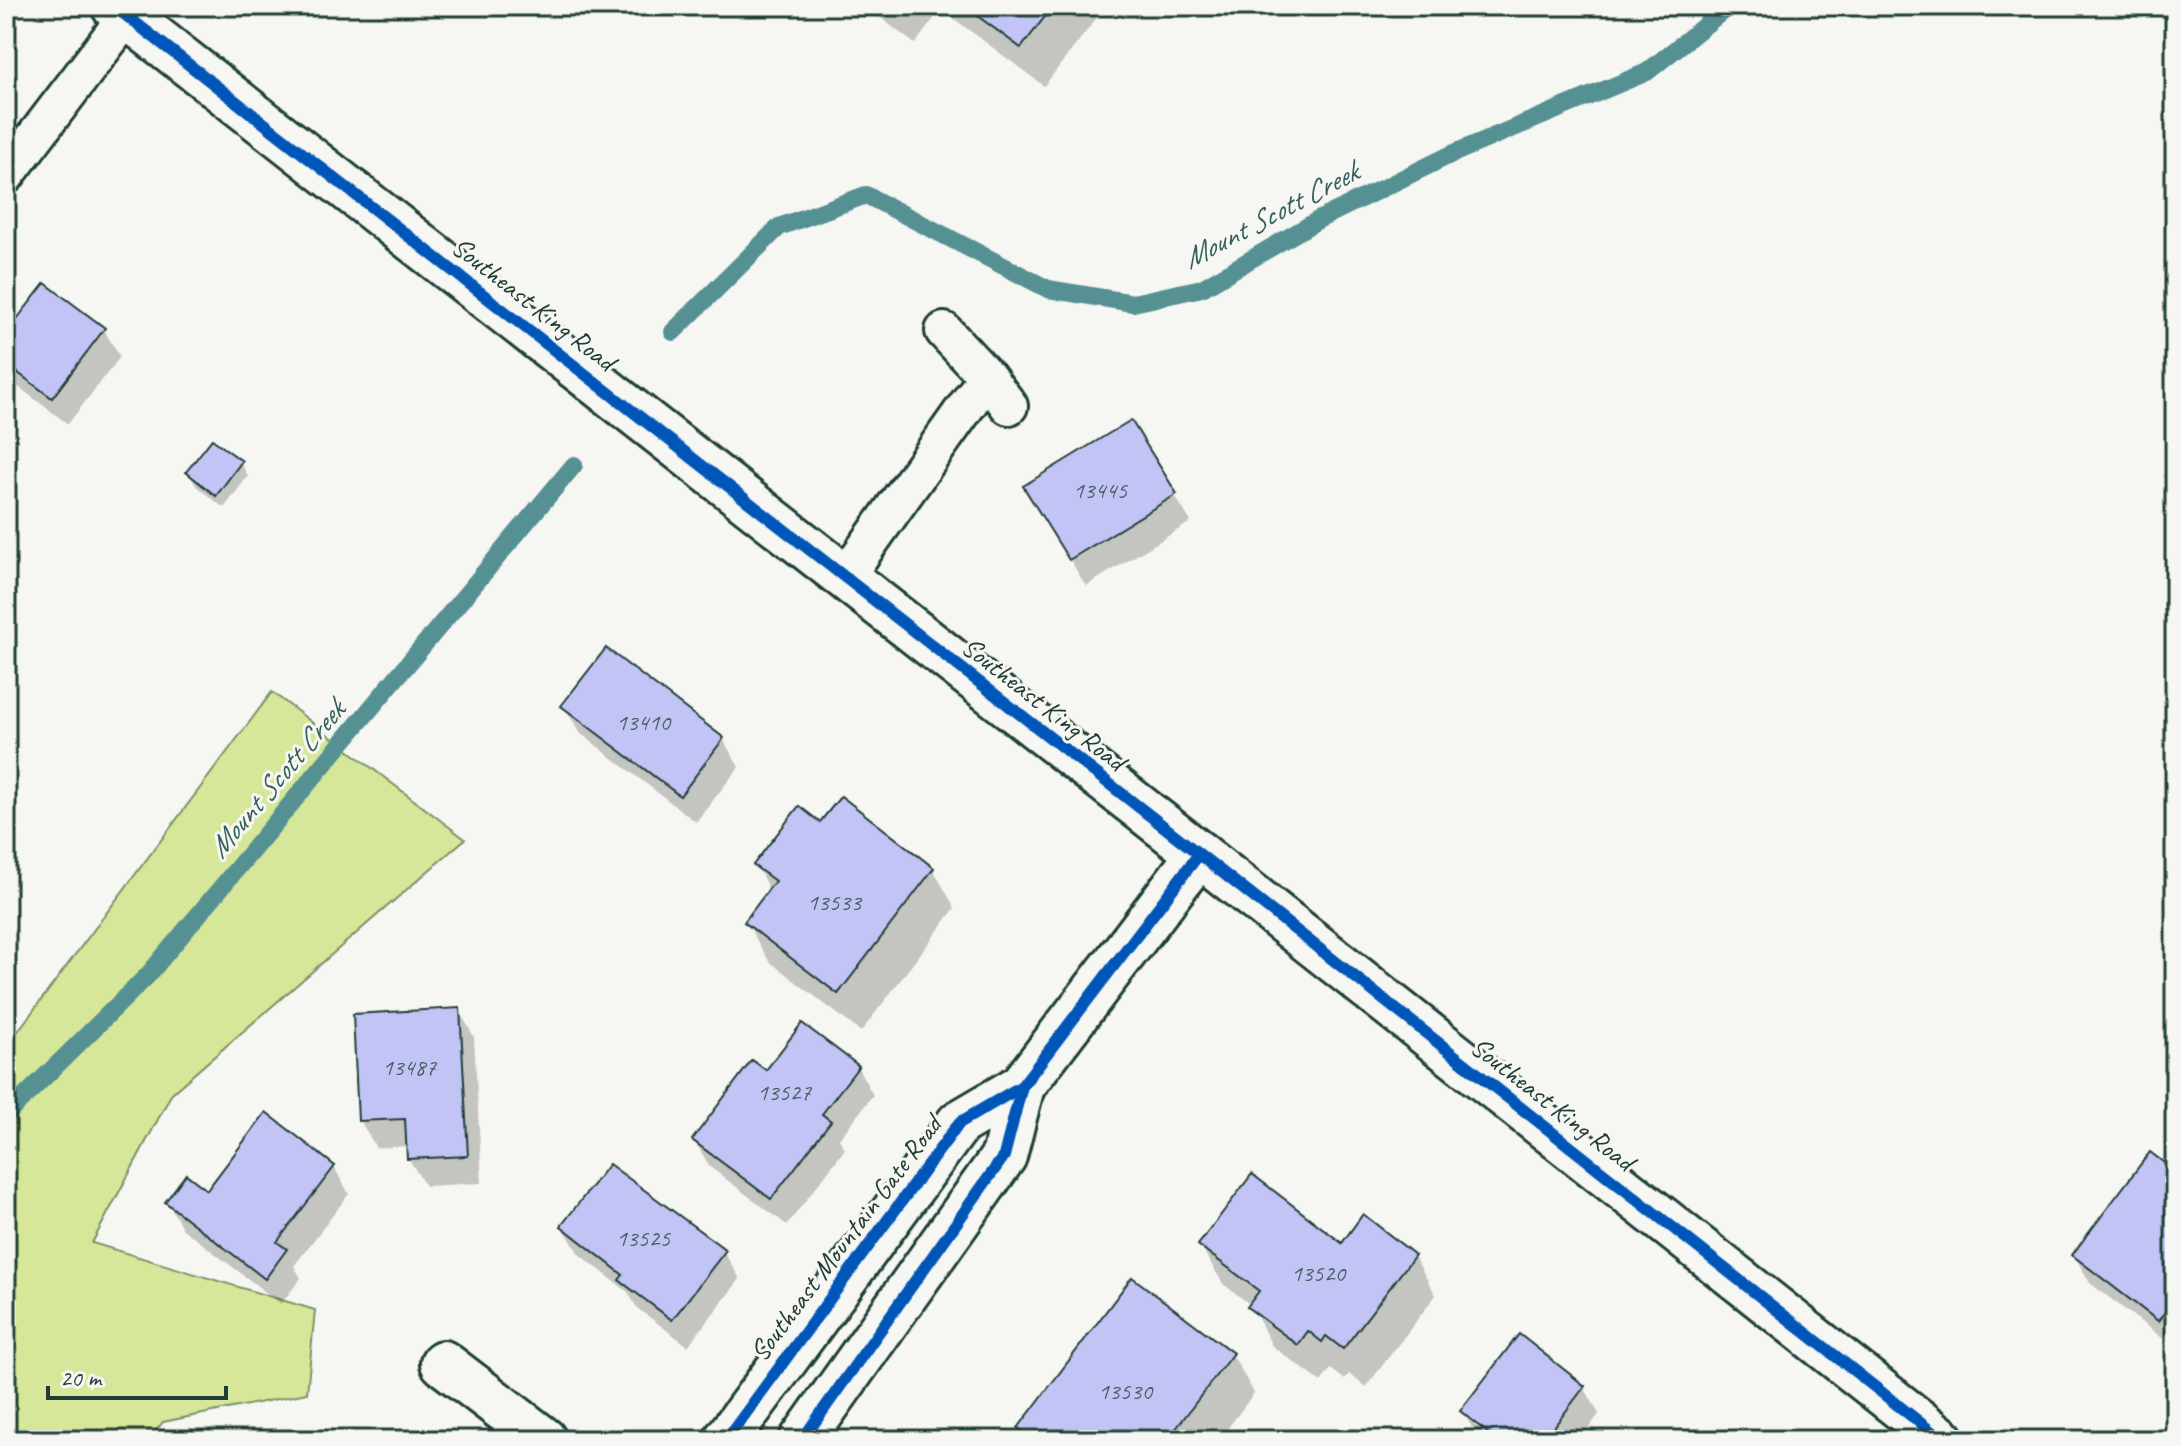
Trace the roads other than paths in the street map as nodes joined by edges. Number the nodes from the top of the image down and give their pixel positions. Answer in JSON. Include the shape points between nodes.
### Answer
{"nodes":[{"id":1,"x":120,"y":11,"type":"edge"},
{"id":2,"x":6,"y":175,"type":"edge"},
{"id":3,"x":944,"y":331,"type":"dead end"},
{"id":4,"x":987,"y":377,"type":"junction"},
{"id":5,"x":1009,"y":406,"type":"dead end"},
{"id":6,"x":845,"y":577,"type":"junction"},
{"id":7,"x":1199,"y":854,"type":"junction"},
{"id":8,"x":1022,"y":1086,"type":"junction"},
{"id":9,"x":443,"y":1363,"type":"dead end"},
{"id":10,"x":544,"y":1440,"type":"edge"},
{"id":11,"x":726,"y":1440,"type":"edge"},
{"id":12,"x":802,"y":1440,"type":"edge"},
{"id":13,"x":1942,"y":1440,"type":"edge"}],
"edges":[{"from":1,"to":2,"type":"lane"},
{"from":1,"to":6,"type":"main road","name":"Southeast King Road"},
{"from":3,"to":4,"type":"lane"},
{"from":4,"to":5,"type":"lane"},
{"from":4,"to":6,"type":"lane"},
{"from":6,"to":7,"type":"main road","name":"Southeast King Road"},
{"from":7,"to":8,"type":"main road","name":"Southeast Mountain Gate Road"},
{"from":7,"to":13,"type":"main road","name":"Southeast King Road"},
{"from":8,"to":11,"type":"main road","name":"Southeast Mountain Gate Road","via":[[959,1123]]},
{"from":8,"to":12,"type":"main road","name":"Southeast Mountain Gate Road","via":[[1004,1156]]},
{"from":9,"to":10,"type":"main road"}]}
